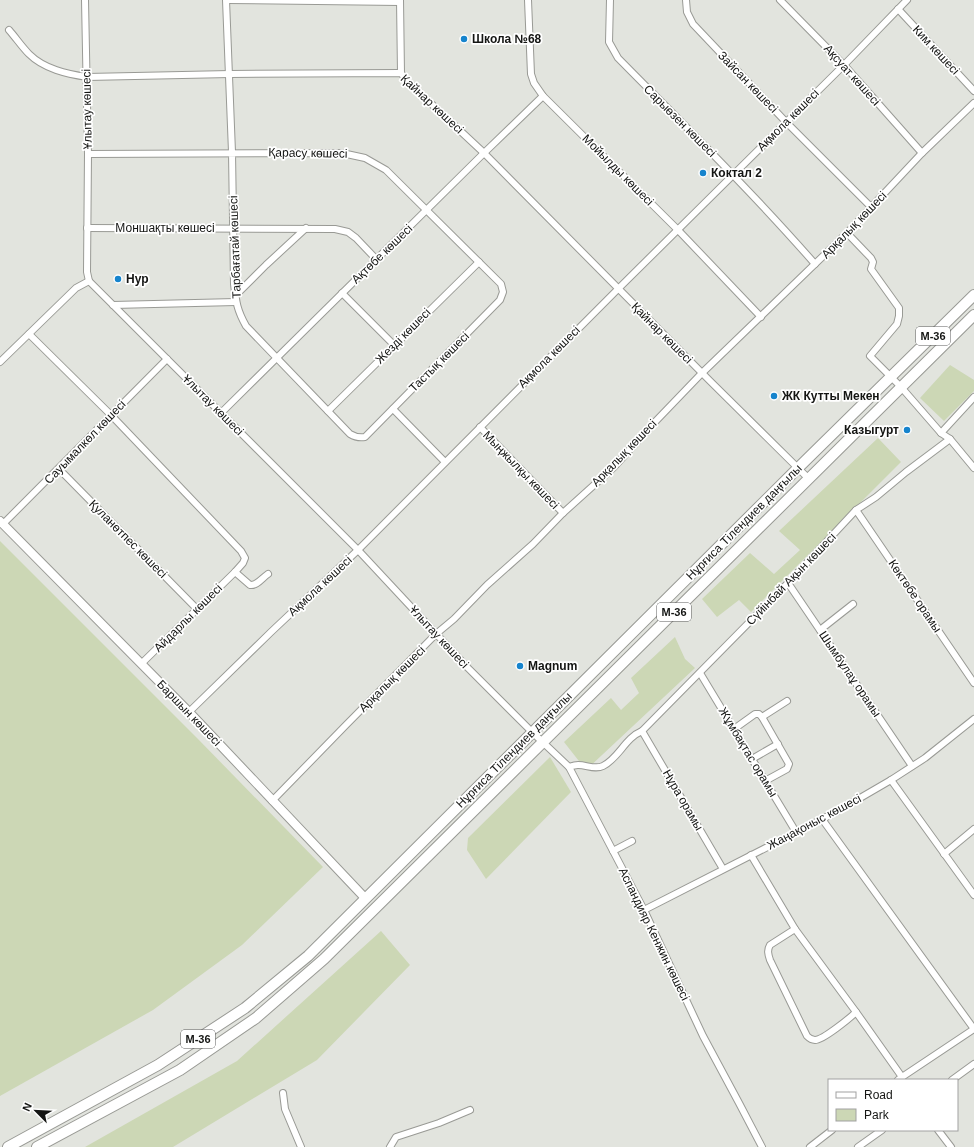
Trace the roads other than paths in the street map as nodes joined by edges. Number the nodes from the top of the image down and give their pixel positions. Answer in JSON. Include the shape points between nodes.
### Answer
{"nodes":[{"id":1,"x":86,"y":0,"type":"edge"},
{"id":2,"x":227,"y":0,"type":"edge"},
{"id":3,"x":528,"y":0,"type":"edge"},
{"id":4,"x":610,"y":0,"type":"edge"},
{"id":5,"x":686,"y":0,"type":"edge"},
{"id":6,"x":780,"y":0,"type":"edge"},
{"id":7,"x":907,"y":0,"type":"edge"},
{"id":8,"x":400,"y":1,"type":"edge"},
{"id":9,"x":898,"y":9,"type":"junction"},
{"id":10,"x":9,"y":30,"type":"dead end"},
{"id":11,"x":844,"y":65,"type":"junction"},
{"id":12,"x":401,"y":73,"type":"junction"},
{"id":13,"x":230,"y":74,"type":"junction"},
{"id":14,"x":87,"y":77,"type":"junction"},
{"id":15,"x":974,"y":90,"type":"edge"},
{"id":16,"x":543,"y":96,"type":"junction"},
{"id":17,"x":974,"y":103,"type":"edge"},
{"id":18,"x":786,"y":122,"type":"junction"},
{"id":19,"x":232,"y":152,"type":"junction"},
{"id":20,"x":484,"y":153,"type":"junction"},
{"id":21,"x":922,"y":153,"type":"junction"},
{"id":22,"x":88,"y":154,"type":"junction"},
{"id":23,"x":733,"y":175,"type":"junction"},
{"id":24,"x":872,"y":208,"type":"junction"},
{"id":25,"x":426,"y":210,"type":"junction"},
{"id":26,"x":87,"y":228,"type":"junction"},
{"id":27,"x":233,"y":228,"type":"junction"},
{"id":28,"x":306,"y":228,"type":"junction"},
{"id":29,"x":678,"y":230,"type":"junction"},
{"id":30,"x":848,"y":233,"type":"junction"},
{"id":31,"x":376,"y":259,"type":"junction"},
{"id":32,"x":479,"y":262,"type":"junction"},
{"id":33,"x":816,"y":264,"type":"junction"},
{"id":34,"x":89,"y":281,"type":"junction"},
{"id":35,"x":501,"y":284,"type":"joint"},
{"id":36,"x":618,"y":289,"type":"junction"},
{"id":37,"x":342,"y":293,"type":"junction"},
{"id":38,"x":974,"y":295,"type":"edge"},
{"id":39,"x":236,"y":299,"type":"junction"},
{"id":40,"x":113,"y":305,"type":"junction"},
{"id":41,"x":974,"y":315,"type":"edge"},
{"id":42,"x":760,"y":317,"type":"junction"},
{"id":43,"x":28,"y":334,"type":"junction"},
{"id":44,"x":394,"y":345,"type":"junction"},
{"id":45,"x":277,"y":358,"type":"junction"},
{"id":46,"x":166,"y":359,"type":"junction"},
{"id":47,"x":0,"y":362,"type":"edge"},
{"id":48,"x":702,"y":373,"type":"junction"},
{"id":49,"x":891,"y":377,"type":"junction"},
{"id":50,"x":901,"y":387,"type":"junction"},
{"id":51,"x":974,"y":397,"type":"edge"},
{"id":52,"x":393,"y":408,"type":"junction"},
{"id":53,"x":328,"y":411,"type":"junction"},
{"id":54,"x":220,"y":413,"type":"junction"},
{"id":55,"x":111,"y":415,"type":"junction"},
{"id":56,"x":480,"y":427,"type":"junction"},
{"id":57,"x":941,"y":433,"type":"junction"},
{"id":58,"x":365,"y":437,"type":"joint"},
{"id":59,"x":950,"y":439,"type":"junction"},
{"id":60,"x":445,"y":462,"type":"junction"},
{"id":61,"x":798,"y":468,"type":"junction"},
{"id":62,"x":974,"y":468,"type":"edge"},
{"id":63,"x":59,"y":469,"type":"junction"},
{"id":64,"x":809,"y":479,"type":"junction"},
{"id":65,"x":856,"y":510,"type":"junction"},
{"id":66,"x":563,"y":513,"type":"junction"},
{"id":67,"x":2,"y":523,"type":"edge"},
{"id":68,"x":358,"y":550,"type":"junction"},
{"id":69,"x":235,"y":572,"type":"junction"},
{"id":70,"x":268,"y":574,"type":"dead end"},
{"id":71,"x":788,"y":583,"type":"junction"},
{"id":72,"x":853,"y":604,"type":"dead end"},
{"id":73,"x":197,"y":609,"type":"junction"},
{"id":74,"x":820,"y":630,"type":"junction"},
{"id":75,"x":436,"y":634,"type":"junction"},
{"id":76,"x":141,"y":664,"type":"junction"},
{"id":77,"x":700,"y":673,"type":"junction"},
{"id":78,"x":974,"y":683,"type":"edge"},
{"id":79,"x":787,"y":701,"type":"dead end"},
{"id":80,"x":190,"y":712,"type":"junction"},
{"id":81,"x":762,"y":717,"type":"junction"},
{"id":82,"x":974,"y":720,"type":"edge"},
{"id":83,"x":734,"y":729,"type":"junction"},
{"id":84,"x":642,"y":731,"type":"junction"},
{"id":85,"x":532,"y":732,"type":"junction"},
{"id":86,"x":543,"y":743,"type":"junction"},
{"id":87,"x":778,"y":744,"type":"junction"},
{"id":88,"x":752,"y":759,"type":"junction"},
{"id":89,"x":912,"y":766,"type":"junction"},
{"id":90,"x":569,"y":767,"type":"junction"},
{"id":91,"x":891,"y":780,"type":"junction"},
{"id":92,"x":765,"y":781,"type":"junction"},
{"id":93,"x":272,"y":801,"type":"junction"},
{"id":94,"x":822,"y":819,"type":"junction"},
{"id":95,"x":974,"y":829,"type":"edge"},
{"id":96,"x":796,"y":832,"type":"junction"},
{"id":97,"x":632,"y":842,"type":"dead end"},
{"id":98,"x":613,"y":851,"type":"junction"},
{"id":99,"x":944,"y":854,"type":"junction"},
{"id":100,"x":751,"y":855,"type":"junction"},
{"id":101,"x":723,"y":869,"type":"junction"},
{"id":102,"x":974,"y":896,"type":"edge"},
{"id":103,"x":365,"y":898,"type":"junction"},
{"id":104,"x":375,"y":909,"type":"junction"},
{"id":105,"x":644,"y":910,"type":"junction"},
{"id":106,"x":795,"y":929,"type":"junction"},
{"id":107,"x":856,"y":1012,"type":"junction"},
{"id":108,"x":974,"y":1029,"type":"edge"},
{"id":109,"x":974,"y":1064,"type":"edge"},
{"id":110,"x":900,"y":1078,"type":"edge"},
{"id":111,"x":953,"y":1079,"type":"edge"},
{"id":112,"x":283,"y":1093,"type":"dead end"},
{"id":113,"x":470,"y":1110,"type":"dead end"},
{"id":114,"x":831,"y":1131,"type":"edge"},
{"id":115,"x":881,"y":1131,"type":"edge"},
{"id":116,"x":939,"y":1131,"type":"edge"},
{"id":117,"x":8,"y":1147,"type":"edge"},
{"id":118,"x":37,"y":1147,"type":"edge"},
{"id":119,"x":301,"y":1147,"type":"edge"},
{"id":120,"x":390,"y":1147,"type":"edge"},
{"id":121,"x":762,"y":1147,"type":"edge"},
{"id":122,"x":810,"y":1147,"type":"edge"},
{"id":123,"x":858,"y":1147,"type":"edge"},
{"id":124,"x":951,"y":1147,"type":"edge"}],
"edges":[{"from":1,"to":14,"type":"street","name":"Ұлытау көшесі"},
{"from":2,"to":8,"type":"street"},
{"from":2,"to":13,"type":"street","name":"Тарбағатай көшесі"},
{"from":3,"to":16,"type":"street","name":"Мойылды көшесі","via":[[531,74]]},
{"from":4,"to":23,"type":"street","name":"Сарыөзен көшесі","via":[[609,42],[618,58]]},
{"from":5,"to":18,"type":"street","name":"Зайсан көшесі","via":[[687,12],[693,24]]},
{"from":6,"to":11,"type":"street","name":"Ақсуат көшесі"},
{"from":7,"to":9,"type":"street","name":"Ақмола көшесі"},
{"from":8,"to":12,"type":"street"},
{"from":9,"to":11,"type":"street","name":"Ақмола көшесі"},
{"from":9,"to":15,"type":"street","name":"Ким көшесі"},
{"from":10,"to":14,"type":"street","name":"Қайнар көшесі","via":[[30,55],[42,64],[69,74]]},
{"from":11,"to":18,"type":"street","name":"Ақмола көшесі"},
{"from":11,"to":21,"type":"street","name":"Ақсуат көшесі"},
{"from":12,"to":13,"type":"street","name":"Қайнар көшесі"},
{"from":12,"to":20,"type":"street","name":"Қайнар көшесі"},
{"from":13,"to":14,"type":"street","name":"Қайнар көшесі"},
{"from":13,"to":19,"type":"street","name":"Тарбағатай көшесі"},
{"from":14,"to":22,"type":"street","name":"Ұлытау көшесі"},
{"from":16,"to":20,"type":"street","name":"Ақтөбе көшесі"},
{"from":16,"to":29,"type":"street","name":"Мойылды көшесі"},
{"from":17,"to":21,"type":"street","name":"Арқалық көшесі"},
{"from":18,"to":23,"type":"street","name":"Ақмола көшесі"},
{"from":18,"to":24,"type":"street","name":"Зайсан көшесі"},
{"from":19,"to":22,"type":"street","name":"Қарасу көшесі"},
{"from":19,"to":25,"type":"street","name":"Қарасу көшесі","via":[[342,152],[361,156],[386,170]]},
{"from":19,"to":27,"type":"street","name":"Тарбағатай көшесі"},
{"from":20,"to":25,"type":"street","name":"Ақтөбе көшесі"},
{"from":20,"to":36,"type":"street","name":"Қайнар көшесі"},
{"from":21,"to":24,"type":"street","name":"Арқалық көшесі"},
{"from":22,"to":26,"type":"street","name":"Ұлытау көшесі"},
{"from":23,"to":29,"type":"street","name":"Ақмола көшесі"},
{"from":23,"to":33,"type":"street","name":"Сарыөзен көшесі"},
{"from":24,"to":30,"type":"street","name":"Арқалық көшесі"},
{"from":25,"to":31,"type":"street","name":"Ақтөбе көшесі"},
{"from":25,"to":32,"type":"street","name":"Қарасу көшесі"},
{"from":26,"to":27,"type":"street","name":"Моншақты көшесі"},
{"from":26,"to":34,"type":"street","name":"Ұлытау көшесі"},
{"from":27,"to":28,"type":"street","name":"Моншақты көшесі"},
{"from":27,"to":39,"type":"street","name":"Тарбағатай көшесі"},
{"from":28,"to":31,"type":"street","name":"Моншақты көшесі","via":[[348,232]]},
{"from":28,"to":39,"type":"street","via":[[266,265]]},
{"from":29,"to":36,"type":"street","name":"Ақмола көшесі"},
{"from":29,"to":42,"type":"street","name":"Мойылды көшесі"},
{"from":30,"to":33,"type":"street","name":"Арқалық көшесі"},
{"from":30,"to":49,"type":"street","via":[[871,258],[871,269],[899,308],[898,321],[870,356]]},
{"from":31,"to":37,"type":"street","name":"Ақтөбе көшесі"},
{"from":32,"to":35,"type":"street","name":"Қарасу көшесі"},
{"from":32,"to":44,"type":"street","name":"Жезді көшесі"},
{"from":33,"to":42,"type":"street","name":"Арқалық көшесі"},
{"from":34,"to":40,"type":"street","name":"Ұлытау көшесі"},
{"from":34,"to":43,"type":"street","via":[[76,288]]},
{"from":35,"to":52,"type":"street","name":"Тастық көшесі","via":[[503,292],[500,300]]},
{"from":36,"to":48,"type":"street","name":"Қайнар көшесі"},
{"from":36,"to":56,"type":"street","name":"Ақмола көшесі"},
{"from":37,"to":44,"type":"street"},
{"from":37,"to":45,"type":"street","name":"Ақтөбе көшесі"},
{"from":38,"to":49,"type":"main road","name":"Нұрғиса Тілендиев даңғылы","number":"M-36"},
{"from":39,"to":40,"type":"street"},
{"from":39,"to":45,"type":"street","name":"Тарбағатай көшесі","via":[[239,313],[246,326]]},
{"from":40,"to":46,"type":"street","name":"Ұлытау көшесі"},
{"from":41,"to":50,"type":"main road","name":"Нұрғиса Тілендиев даңғылы","number":"M-36"},
{"from":42,"to":48,"type":"street","name":"Арқалық көшесі"},
{"from":43,"to":47,"type":"street"},
{"from":43,"to":55,"type":"street"},
{"from":44,"to":53,"type":"street","name":"Жезді көшесі"},
{"from":45,"to":53,"type":"street","name":"Тарбағатай көшесі"},
{"from":45,"to":54,"type":"street","name":"Ақтөбе көшесі"},
{"from":46,"to":54,"type":"street","name":"Ұлытау көшесі"},
{"from":46,"to":55,"type":"street","name":"Сауымалкөл көшесі"},
{"from":48,"to":61,"type":"street","name":"Қайнар көшесі"},
{"from":48,"to":66,"type":"street","name":"Арқалық көшесі","via":[[614,467]]},
{"from":49,"to":50,"type":"street"},
{"from":49,"to":61,"type":"main road","name":"Нұрғиса Тілендиев даңғылы","number":"M-36"},
{"from":50,"to":57,"type":"street"},
{"from":50,"to":64,"type":"main road","name":"Нұрғиса Тілендиев даңғылы","number":"M-36"},
{"from":51,"to":57,"type":"street"},
{"from":52,"to":58,"type":"street","name":"Тастық көшесі"},
{"from":52,"to":60,"type":"street"},
{"from":53,"to":58,"type":"street","name":"Тарбағатай көшесі","via":[[350,434]]},
{"from":54,"to":68,"type":"street","name":"Ұлытау көшесі"},
{"from":55,"to":63,"type":"street","name":"Сауымалкөл көшесі"},
{"from":55,"to":69,"type":"street","name":"Айдарлы көшесі","via":[[241,551],[245,558]]},
{"from":56,"to":60,"type":"street","name":"Ақмола көшесі"},
{"from":56,"to":66,"type":"street","name":"Мыңжылқы көшесі"},
{"from":57,"to":59,"type":"street"},
{"from":59,"to":62,"type":"street"},
{"from":59,"to":65,"type":"street","name":"Сүйінбай Ақын көшесі"},
{"from":60,"to":68,"type":"street","name":"Ақмола көшесі"},
{"from":61,"to":64,"type":"street","name":"Қайнар көшесі"},
{"from":61,"to":85,"type":"main road","name":"Нұрғиса Тілендиев даңғылы","number":"M-36"},
{"from":63,"to":67,"type":"street","name":"Сауымалкөл көшесі"},
{"from":63,"to":73,"type":"street","name":"Қуланөтпес көшесі"},
{"from":64,"to":86,"type":"main road","name":"Нұрғиса Тілендиев даңғылы","number":"M-36"},
{"from":65,"to":71,"type":"street","name":"Сүйінбай Ақын көшесі"},
{"from":65,"to":78,"type":"street","name":"Көктөбе орамы"},
{"from":66,"to":75,"type":"street","name":"Арқалық көшесі"},
{"from":67,"to":76,"type":"street","name":"Баршын көшесі"},
{"from":68,"to":75,"type":"street","name":"Ұлытау көшесі"},
{"from":68,"to":80,"type":"street","name":"Ақмола көшесі"},
{"from":69,"to":70,"type":"street","via":[[250,585],[255,585]]},
{"from":69,"to":73,"type":"street","name":"Айдарлы көшесі"},
{"from":71,"to":74,"type":"street","name":"Шымбұлаұ орамы"},
{"from":71,"to":77,"type":"street","name":"Сүйінбай Ақын көшесі"},
{"from":72,"to":74,"type":"street"},
{"from":73,"to":76,"type":"street","name":"Айдарлы көшесі"},
{"from":74,"to":89,"type":"street","name":"Шымбұлаұ орамы"},
{"from":75,"to":85,"type":"street","name":"Ұлытау көшесі"},
{"from":75,"to":93,"type":"street","name":"Арқалық көшесі"},
{"from":76,"to":80,"type":"street","name":"Баршын көшесі"},
{"from":77,"to":83,"type":"street","name":"Жұмбақтас орамы"},
{"from":77,"to":84,"type":"street","name":"Сүйінбай Ақын көшесі"},
{"from":79,"to":81,"type":"street"},
{"from":80,"to":93,"type":"street","name":"Баршын көшесі"},
{"from":81,"to":83,"type":"street","via":[[755,714]]},
{"from":81,"to":87,"type":"street"},
{"from":82,"to":89,"type":"street","name":"Жаңақоныс көшесі"},
{"from":83,"to":88,"type":"street","name":"Жұмбақтас орамы"},
{"from":84,"to":90,"type":"street","name":"Сүйінбай Ақын көшесі","via":[[632,736],[604,766]]},
{"from":84,"to":101,"type":"street","name":"Нұра орамы"},
{"from":85,"to":86,"type":"street","name":"Аспандияр Кенжин көшесі"},
{"from":85,"to":103,"type":"main road","name":"Нұрғиса Тілендиев даңғылы","number":"M-36"},
{"from":86,"to":90,"type":"street","name":"Аспандияр Кенжин көшесі"},
{"from":86,"to":104,"type":"main road","name":"Нұрғиса Тілендиев даңғылы","number":"M-36"},
{"from":87,"to":88,"type":"street"},
{"from":87,"to":92,"type":"street","via":[[789,764],[788,767]]},
{"from":88,"to":92,"type":"street","name":"Жұмбақтас орамы"},
{"from":89,"to":91,"type":"street","name":"Жаңақоныс көшесі"},
{"from":90,"to":98,"type":"street","name":"Аспандияр Кенжин көшесі"},
{"from":91,"to":94,"type":"street","name":"Жаңақоныс көшесі"},
{"from":91,"to":99,"type":"street"},
{"from":92,"to":96,"type":"street","name":"Жұмбақтас орамы"},
{"from":93,"to":103,"type":"street","name":"Баршын көшесі"},
{"from":94,"to":96,"type":"street","name":"Жаңақоныс көшесі"},
{"from":94,"to":108,"type":"street"},
{"from":95,"to":99,"type":"street"},
{"from":96,"to":100,"type":"street","name":"Жаңақоныс көшесі"},
{"from":97,"to":98,"type":"street"},
{"from":98,"to":105,"type":"street","name":"Аспандияр Кенжин көшесі"},
{"from":99,"to":102,"type":"street"},
{"from":100,"to":101,"type":"street","name":"Жаңақоныс көшесі"},
{"from":100,"to":106,"type":"street"},
{"from":101,"to":105,"type":"street","name":"Жаңақоныс көшесі"},
{"from":103,"to":104,"type":"street","name":"Баршын көшесі"},
{"from":103,"to":117,"type":"main road","name":"Нұрғиса Тілендиев даңғылы","number":"M-36","via":[[308,956],[245,1008],[158,1065]]},
{"from":104,"to":118,"type":"main road","name":"Нұрғиса Тілендиев даңғылы","number":"M-36","via":[[324,959],[256,1018],[180,1070]]},
{"from":105,"to":121,"type":"street","name":"Аспандияр Кенжин көшесі","via":[[703,1036]]},
{"from":106,"to":107,"type":"street"},
{"from":106,"to":107,"type":"street","via":[[770,945],[768,952],[807,1036],[812,1040],[819,1039]]},
{"from":107,"to":110,"type":"street"},
{"from":108,"to":110,"type":"street"},
{"from":109,"to":111,"type":"street"},
{"from":112,"to":119,"type":"street","via":[[285,1109]]},
{"from":113,"to":120,"type":"street","via":[[439,1124],[396,1137]]},
{"from":114,"to":122,"type":"street"},
{"from":115,"to":123,"type":"street"},
{"from":116,"to":124,"type":"street"}]}
